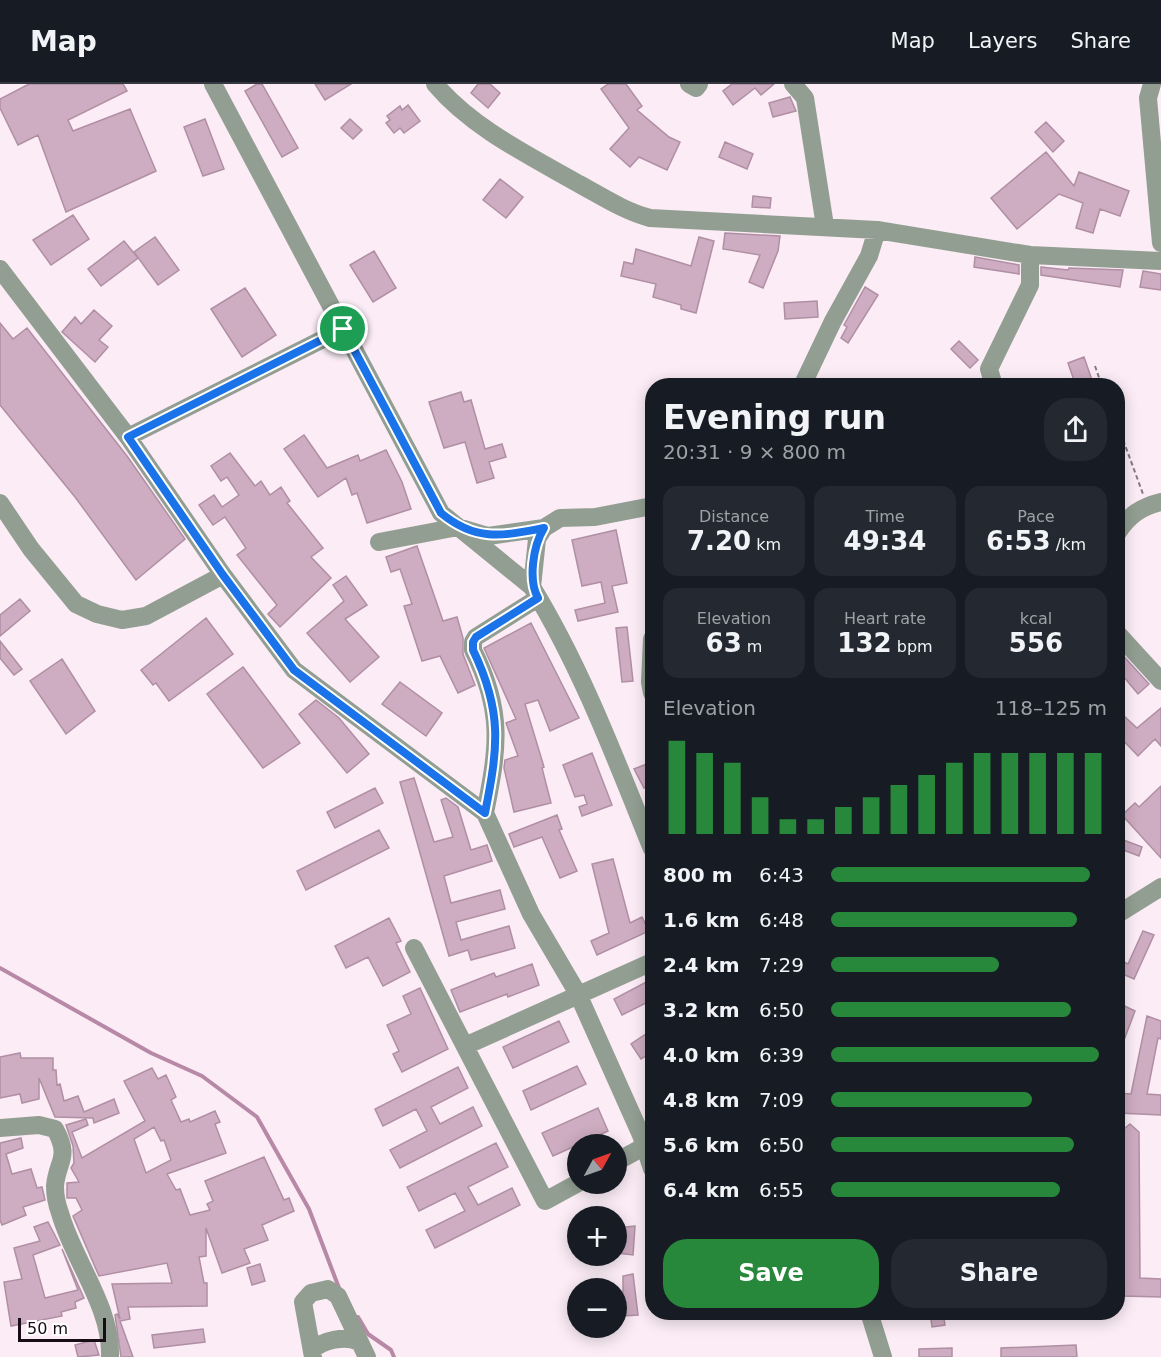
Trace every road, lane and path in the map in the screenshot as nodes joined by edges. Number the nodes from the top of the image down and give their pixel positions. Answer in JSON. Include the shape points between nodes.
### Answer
{"nodes":[{"id":1,"x":213,"y":84,"type":"edge"},
{"id":2,"x":435,"y":84,"type":"edge"},
{"id":3,"x":689,"y":84,"type":"edge"},
{"id":4,"x":699,"y":84,"type":"edge"},
{"id":5,"x":794,"y":84,"type":"edge"},
{"id":6,"x":1145,"y":89,"type":"edge"},
{"id":7,"x":825,"y":226,"type":"junction"},
{"id":8,"x":877,"y":230,"type":"junction"},
{"id":9,"x":1161,"y":243,"type":"edge"},
{"id":10,"x":1030,"y":255,"type":"junction"},
{"id":11,"x":1161,"y":261,"type":"edge"},
{"id":12,"x":0,"y":269,"type":"edge"},
{"id":13,"x":343,"y":329,"type":"junction"},
{"id":14,"x":1095,"y":366,"type":"dead end"},
{"id":15,"x":806,"y":378,"type":"edge"},
{"id":16,"x":992,"y":378,"type":"edge"},
{"id":17,"x":1099,"y":378,"type":"edge"},
{"id":18,"x":128,"y":437,"type":"junction"},
{"id":19,"x":1125,"y":441,"type":"edge"},
{"id":20,"x":0,"y":503,"type":"edge"},
{"id":21,"x":1154,"y":504,"type":"edge"},
{"id":22,"x":645,"y":507,"type":"edge"},
{"id":23,"x":1125,"y":521,"type":"edge"},
{"id":24,"x":458,"y":527,"type":"junction"},
{"id":25,"x":544,"y":528,"type":"junction"},
{"id":26,"x":378,"y":542,"type":"dead end"},
{"id":27,"x":223,"y":575,"type":"junction"},
{"id":28,"x":535,"y":592,"type":"junction"},
{"id":29,"x":1125,"y":642,"type":"edge"},
{"id":30,"x":1161,"y":681,"type":"edge"},
{"id":31,"x":485,"y":813,"type":"junction"},
{"id":32,"x":645,"y":833,"type":"edge"},
{"id":33,"x":1161,"y":887,"type":"edge"},
{"id":34,"x":1125,"y":910,"type":"edge"},
{"id":35,"x":414,"y":948,"type":"dead end"},
{"id":36,"x":645,"y":965,"type":"edge"},
{"id":37,"x":579,"y":994,"type":"junction"},
{"id":38,"x":465,"y":1046,"type":"junction"},
{"id":39,"x":0,"y":1128,"type":"edge"},
{"id":40,"x":645,"y":1146,"type":"joint"},
{"id":41,"x":627,"y":1156,"type":"edge"},
{"id":42,"x":567,"y":1189,"type":"edge"},
{"id":43,"x":871,"y":1320,"type":"edge"},
{"id":44,"x":363,"y":1349,"type":"edge"},
{"id":45,"x":312,"y":1354,"type":"edge"},
{"id":46,"x":110,"y":1357,"type":"edge"},
{"id":47,"x":883,"y":1357,"type":"edge"}],
"edges":[{"from":1,"to":13,"type":"street"},
{"from":2,"to":7,"type":"street","via":[[486,128],[522,152],[630,212],[650,218]]},
{"from":3,"to":4,"type":"street","via":[[696,88]]},
{"from":5,"to":7,"type":"street","via":[[805,98]]},
{"from":6,"to":9,"type":"street"},
{"from":7,"to":8,"type":"street"},
{"from":8,"to":10,"type":"street"},
{"from":8,"to":15,"type":"street","via":[[870,256]]},
{"from":10,"to":11,"type":"street"},
{"from":10,"to":16,"type":"street","via":[[1030,285],[989,369]]},
{"from":12,"to":18,"type":"street"},
{"from":13,"to":18,"type":"street"},
{"from":13,"to":24,"type":"street","via":[[431,496],[441,513]]},
{"from":14,"to":17,"type":"path"},
{"from":18,"to":27,"type":"street"},
{"from":19,"to":21,"type":"path"},
{"from":20,"to":27,"type":"street","via":[[76,604],[97,614],[122,620],[146,616]]},
{"from":21,"to":23,"type":"street"},
{"from":22,"to":25,"type":"street","via":[[603,516],[560,518]]},
{"from":24,"to":25,"type":"street","via":[[488,536]]},
{"from":24,"to":26,"type":"street"},
{"from":24,"to":28,"type":"street"},
{"from":25,"to":28,"type":"street","via":[[537,539]]},
{"from":27,"to":31,"type":"street","via":[[294,670]]},
{"from":28,"to":31,"type":"street","via":[[473,642],[492,697],[497,727],[496,757]]},
{"from":28,"to":32,"type":"street","via":[[563,642]]},
{"from":29,"to":30,"type":"street"},
{"from":31,"to":37,"type":"street","via":[[531,914]]},
{"from":33,"to":34,"type":"street"},
{"from":35,"to":38,"type":"street"},
{"from":36,"to":37,"type":"street"},
{"from":37,"to":38,"type":"street"},
{"from":37,"to":40,"type":"street"},
{"from":38,"to":42,"type":"street","via":[[545,1201]]},
{"from":39,"to":46,"type":"street","via":[[39,1125],[55,1129],[61,1139],[63,1161],[55,1184],[56,1196],[68,1236],[100,1310]]},
{"from":40,"to":41,"type":"street"},
{"from":43,"to":47,"type":"street"},
{"from":44,"to":45,"type":"street","via":[[351,1339],[319,1343]]},
{"from":44,"to":45,"type":"street","via":[[338,1296],[328,1289],[318,1290],[303,1302]]}]}
